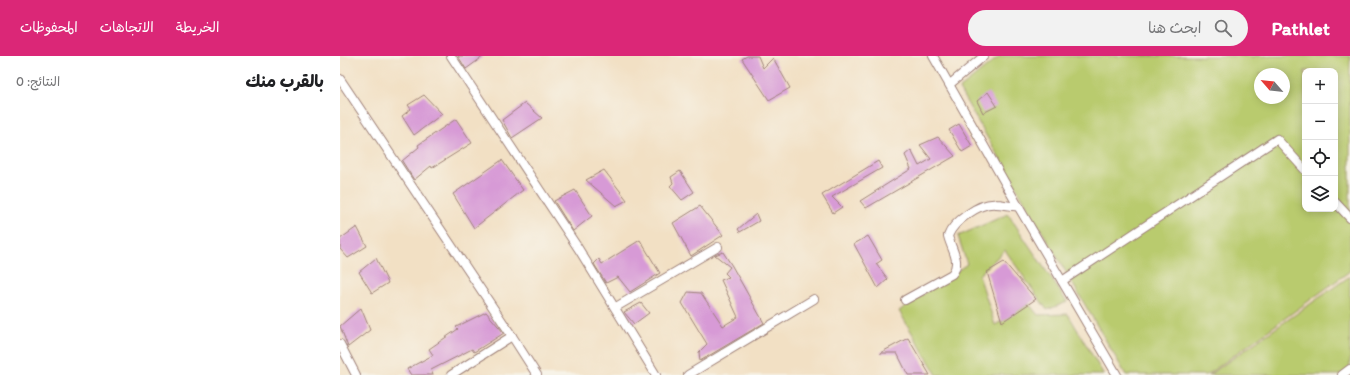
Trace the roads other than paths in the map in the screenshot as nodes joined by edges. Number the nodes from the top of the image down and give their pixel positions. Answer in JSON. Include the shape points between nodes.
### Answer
{"nodes":[{"id":1,"x":451,"y":56,"type":"edge"},
{"id":2,"x":933,"y":56,"type":"edge"},
{"id":3,"x":984,"y":56,"type":"edge"},
{"id":4,"x":340,"y":79,"type":"edge"},
{"id":5,"x":950,"y":84,"type":"junction"},
{"id":6,"x":1302,"y":167,"type":"edge"},
{"id":7,"x":1338,"y":205,"type":"edge"},
{"id":8,"x":1018,"y":206,"type":"junction"},
{"id":9,"x":1350,"y":218,"type":"edge"},
{"id":10,"x":718,"y":247,"type":"dead end"},
{"id":11,"x":1062,"y":281,"type":"junction"},
{"id":12,"x":814,"y":299,"type":"dead end"},
{"id":13,"x":904,"y":300,"type":"dead end"},
{"id":14,"x":616,"y":307,"type":"junction"},
{"id":15,"x":512,"y":336,"type":"junction"},
{"id":16,"x":340,"y":344,"type":"edge"},
{"id":17,"x":1350,"y":369,"type":"edge"},
{"id":18,"x":356,"y":375,"type":"edge"},
{"id":19,"x":451,"y":375,"type":"edge"},
{"id":20,"x":537,"y":375,"type":"edge"},
{"id":21,"x":656,"y":375,"type":"edge"},
{"id":22,"x":688,"y":375,"type":"edge"},
{"id":23,"x":1117,"y":375,"type":"edge"},
{"id":24,"x":1342,"y":375,"type":"edge"}],
"edges":[{"from":1,"to":14,"type":"street"},
{"from":2,"to":5,"type":"street"},
{"from":3,"to":5,"type":"street"},
{"from":4,"to":15,"type":"street"},
{"from":5,"to":8,"type":"street"},
{"from":6,"to":11,"type":"street","via":[[1276,139]]},
{"from":7,"to":9,"type":"street"},
{"from":8,"to":11,"type":"street"},
{"from":8,"to":13,"type":"street","via":[[994,203],[984,206],[956,223],[948,236],[956,257],[955,270]]},
{"from":10,"to":14,"type":"street"},
{"from":11,"to":23,"type":"street"},
{"from":12,"to":22,"type":"street"},
{"from":14,"to":21,"type":"street"},
{"from":15,"to":19,"type":"street"},
{"from":15,"to":20,"type":"street"},
{"from":16,"to":18,"type":"street"},
{"from":17,"to":24,"type":"street"}]}
